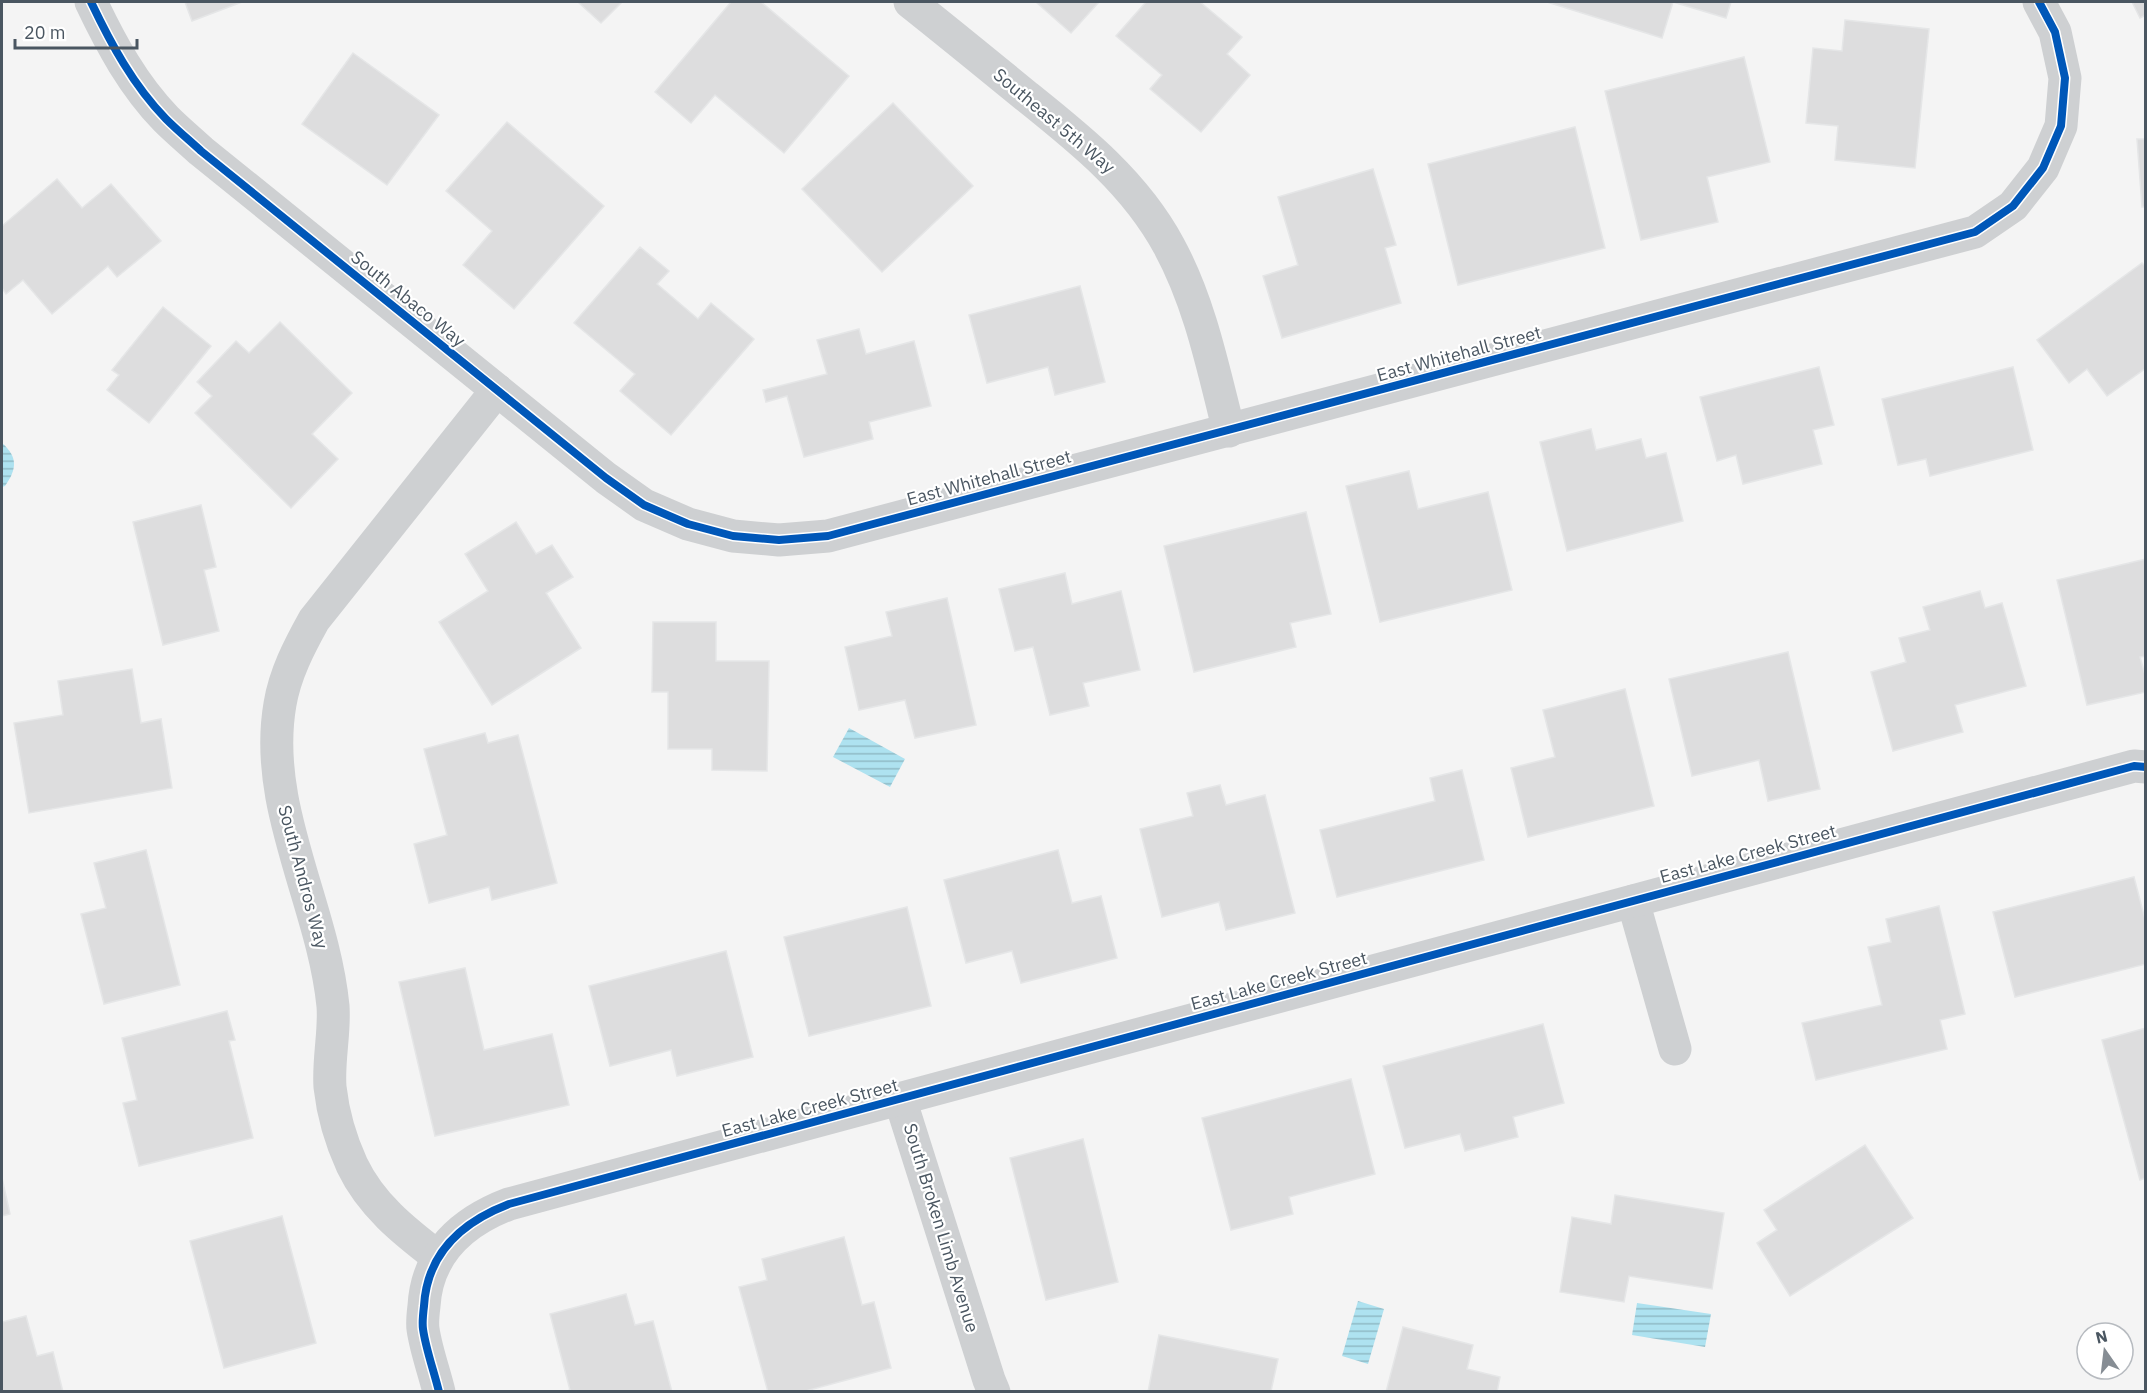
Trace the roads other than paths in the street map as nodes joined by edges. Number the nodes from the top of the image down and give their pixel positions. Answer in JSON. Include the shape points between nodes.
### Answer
{"nodes":[{"id":1,"x":91,"y":2,"type":"edge"},
{"id":2,"x":910,"y":2,"type":"edge"},
{"id":3,"x":2039,"y":2,"type":"edge"},
{"id":4,"x":497,"y":390,"type":"junction"},
{"id":5,"x":1229,"y":431,"type":"junction"},
{"id":6,"x":766,"y":539,"type":"joint"},
{"id":7,"x":2145,"y":767,"type":"edge"},
{"id":8,"x":1633,"y":901,"type":"junction"},
{"id":9,"x":1675,"y":1048,"type":"dead end"},
{"id":10,"x":900,"y":1099,"type":"junction"},
{"id":11,"x":438,"y":1257,"type":"junction"},
{"id":12,"x":439,"y":1392,"type":"edge"},
{"id":13,"x":994,"y":1392,"type":"edge"}],
"edges":[{"from":1,"to":4,"type":"street","name":"South Abaco Way","via":[[135,83],[165,119]]},
{"from":2,"to":5,"type":"street","name":"Southeast 5th Way","via":[[1078,137],[1113,169],[1143,205],[1169,245],[1188,287]]},
{"from":3,"to":5,"type":"street","name":"East Whitehall Street","via":[[2055,32],[2065,78],[2061,126],[2043,168],[2013,206],[1975,232]]},
{"from":4,"to":6,"type":"street","name":"South Abaco Way","via":[[645,505],[688,524],[733,536]]},
{"from":4,"to":11,"type":"street","name":"South Andros Way","via":[[314,620],[294,656],[280,704],[276,749],[282,796],[327,968],[333,1007],[330,1086],[339,1132],[352,1166],[370,1195],[397,1226]]},
{"from":5,"to":6,"type":"street","name":"East Whitehall Street","via":[[828,536]]},
{"from":7,"to":8,"type":"street","name":"East Lake Creek Street","via":[[2134,766]]},
{"from":8,"to":9,"type":"street"},
{"from":8,"to":10,"type":"street","name":"East Lake Creek Street"},
{"from":10,"to":11,"type":"street","name":"East Lake Creek Street","via":[[509,1204],[485,1213],[459,1231]]},
{"from":10,"to":13,"type":"street","name":"South Broken Limb Avenue"},
{"from":11,"to":12,"type":"street","via":[[425,1292],[422,1328]]}]}
